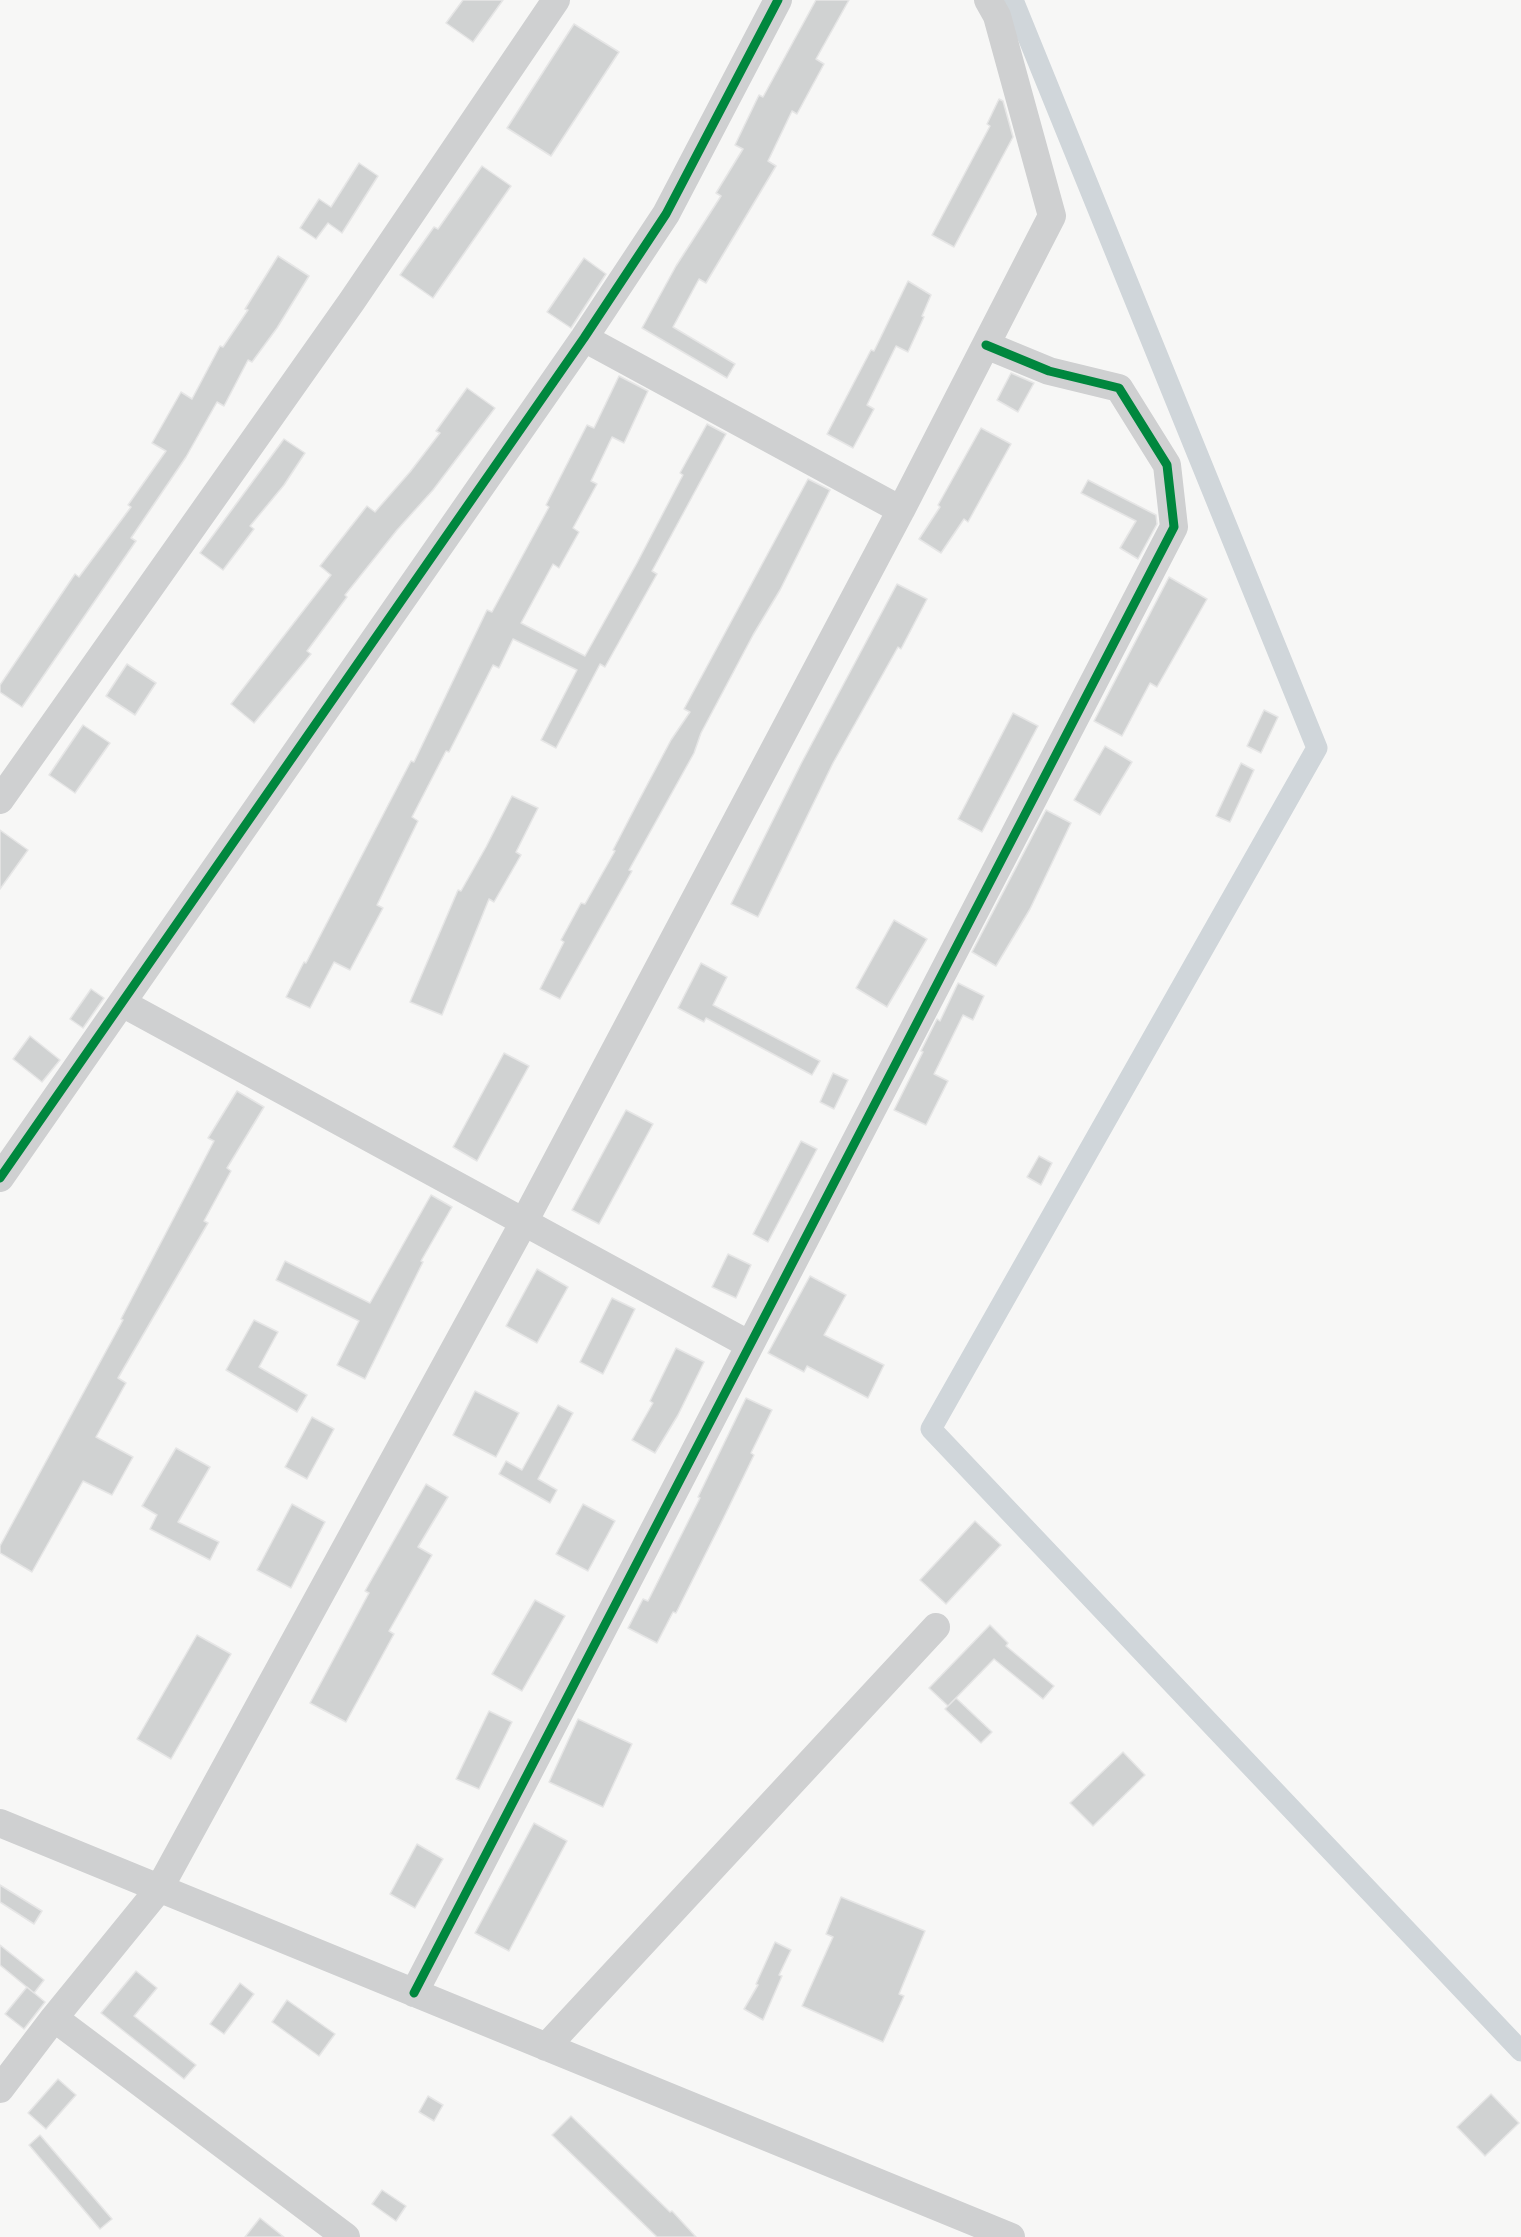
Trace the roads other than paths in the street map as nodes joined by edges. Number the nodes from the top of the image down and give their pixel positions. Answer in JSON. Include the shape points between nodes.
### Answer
{"nodes":[{"id":1,"x":556,"y":0,"type":"edge"},
{"id":2,"x":778,"y":0,"type":"edge"},
{"id":3,"x":988,"y":0,"type":"edge"},
{"id":4,"x":584,"y":338,"type":"junction"},
{"id":5,"x":986,"y":345,"type":"junction"},
{"id":6,"x":901,"y":510,"type":"junction"},
{"id":7,"x":0,"y":800,"type":"edge"},
{"id":8,"x":122,"y":1003,"type":"junction"},
{"id":9,"x":0,"y":1178,"type":"edge"},
{"id":10,"x":524,"y":1222,"type":"junction"},
{"id":11,"x":750,"y":1345,"type":"junction"},
{"id":12,"x":936,"y":1627,"type":"dead end"},
{"id":13,"x":0,"y":1823,"type":"edge"},
{"id":14,"x":159,"y":1889,"type":"junction"},
{"id":15,"x":414,"y":1993,"type":"junction"},
{"id":16,"x":54,"y":2018,"type":"junction"},
{"id":17,"x":546,"y":2046,"type":"junction"},
{"id":18,"x":0,"y":2089,"type":"edge"},
{"id":19,"x":346,"y":2237,"type":"edge"},
{"id":20,"x":1011,"y":2237,"type":"edge"}],
"edges":[{"from":1,"to":7,"type":"street","via":[[352,300]]},
{"from":2,"to":4,"type":"street","via":[[666,214]]},
{"from":3,"to":5,"type":"street","via":[[997,16],[1052,216]]},
{"from":4,"to":6,"type":"street"},
{"from":4,"to":8,"type":"street"},
{"from":5,"to":6,"type":"street"},
{"from":5,"to":11,"type":"street","via":[[1049,371],[1119,388],[1167,465],[1174,527]]},
{"from":6,"to":10,"type":"street"},
{"from":8,"to":9,"type":"street"},
{"from":8,"to":10,"type":"street"},
{"from":10,"to":11,"type":"street"},
{"from":10,"to":14,"type":"street"},
{"from":11,"to":15,"type":"street"},
{"from":12,"to":17,"type":"street"},
{"from":13,"to":14,"type":"street"},
{"from":14,"to":15,"type":"street"},
{"from":14,"to":16,"type":"street"},
{"from":15,"to":17,"type":"street"},
{"from":16,"to":18,"type":"street"},
{"from":16,"to":19,"type":"street"},
{"from":17,"to":20,"type":"street"}]}
